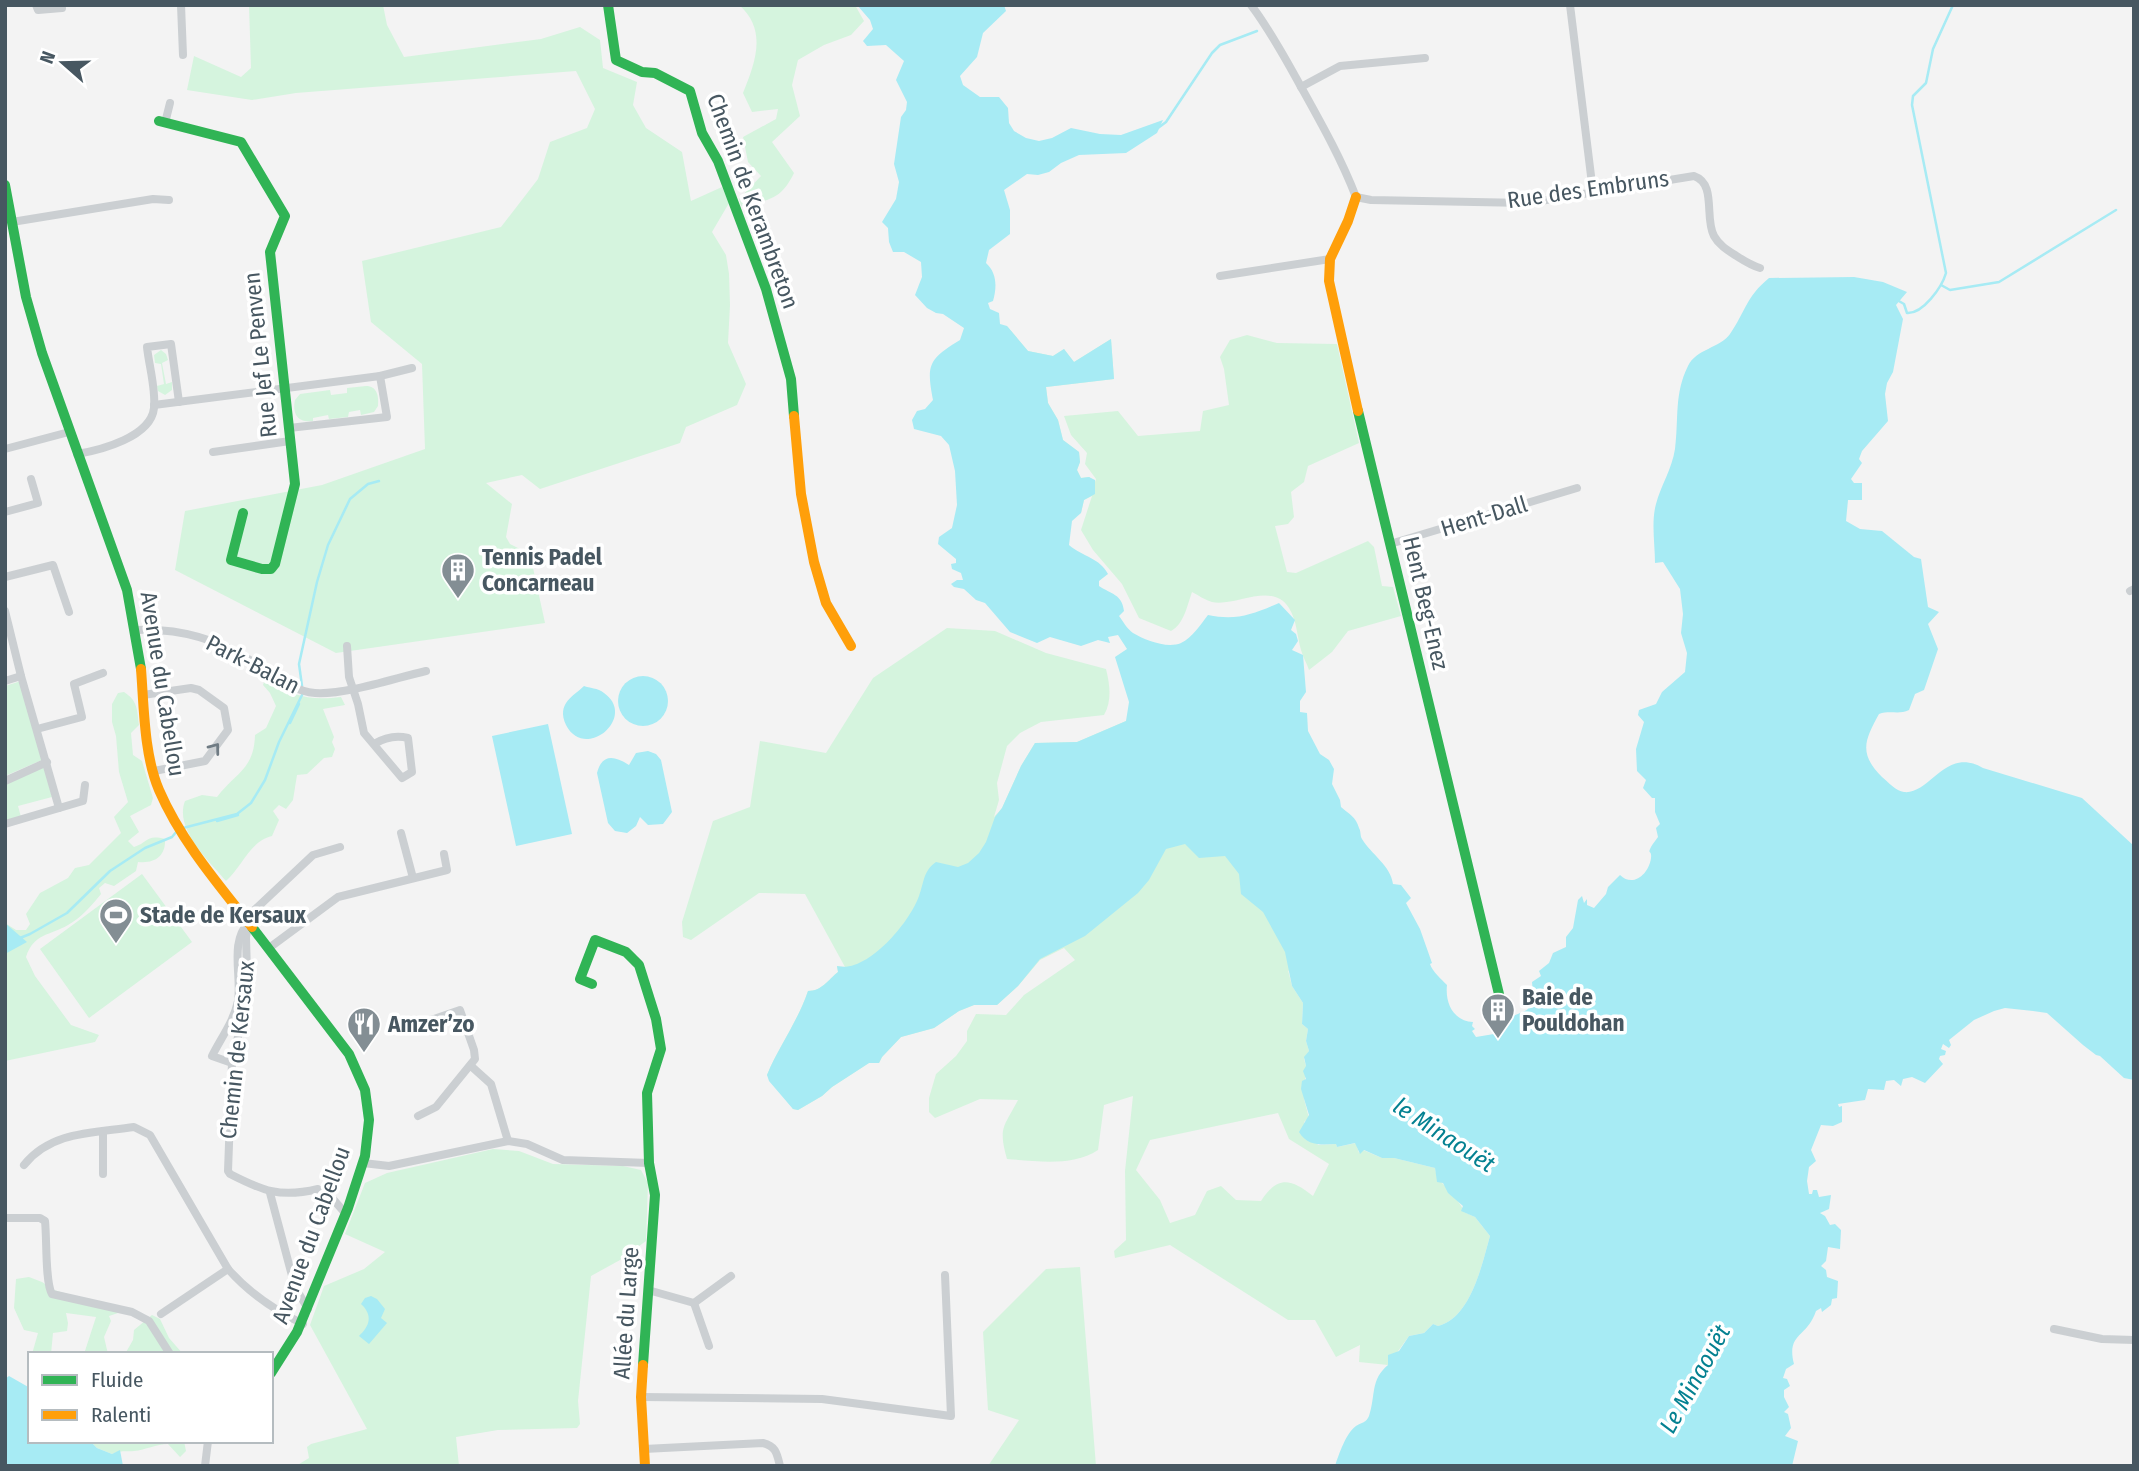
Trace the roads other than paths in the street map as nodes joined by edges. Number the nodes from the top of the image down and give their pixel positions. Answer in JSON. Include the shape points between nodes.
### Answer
{"nodes":[{"id":1,"x":36,"y":5,"type":"edge"},
{"id":2,"x":61,"y":5,"type":"edge"},
{"id":3,"x":181,"y":5,"type":"edge"},
{"id":4,"x":608,"y":5,"type":"edge"},
{"id":5,"x":1251,"y":5,"type":"edge"},
{"id":6,"x":1570,"y":5,"type":"edge"},
{"id":7,"x":183,"y":55,"type":"dead end"},
{"id":8,"x":1425,"y":58,"type":"dead end"},
{"id":9,"x":1301,"y":87,"type":"junction"},
{"id":10,"x":170,"y":103,"type":"dead end"},
{"id":11,"x":162,"y":122,"type":"joint"},
{"id":12,"x":5,"y":184,"type":"edge"},
{"id":13,"x":1593,"y":192,"type":"junction"},
{"id":14,"x":1356,"y":198,"type":"junction"},
{"id":15,"x":169,"y":200,"type":"dead end"},
{"id":16,"x":12,"y":222,"type":"junction"},
{"id":17,"x":1331,"y":259,"type":"junction"},
{"id":18,"x":1760,"y":268,"type":"dead end"},
{"id":19,"x":1220,"y":276,"type":"dead end"},
{"id":20,"x":412,"y":368,"type":"dead end"},
{"id":21,"x":380,"y":376,"type":"junction"},
{"id":22,"x":284,"y":390,"type":"junction"},
{"id":23,"x":179,"y":402,"type":"junction"},
{"id":24,"x":154,"y":405,"type":"junction"},
{"id":25,"x":289,"y":428,"type":"junction"},
{"id":26,"x":69,"y":432,"type":"junction"},
{"id":27,"x":290,"y":441,"type":"junction"},
{"id":28,"x":5,"y":449,"type":"edge"},
{"id":29,"x":213,"y":452,"type":"dead end"},
{"id":30,"x":77,"y":454,"type":"junction"},
{"id":31,"x":31,"y":479,"type":"dead end"},
{"id":32,"x":1577,"y":488,"type":"dead end"},
{"id":33,"x":5,"y":512,"type":"edge"},
{"id":34,"x":243,"y":513,"type":"dead end"},
{"id":35,"x":1390,"y":544,"type":"junction"},
{"id":36,"x":5,"y":577,"type":"edge"},
{"id":37,"x":5,"y":611,"type":"edge"},
{"id":38,"x":69,"y":612,"type":"dead end"},
{"id":39,"x":135,"y":630,"type":"junction"},
{"id":40,"x":347,"y":646,"type":"dead end"},
{"id":41,"x":851,"y":646,"type":"dead end"},
{"id":42,"x":426,"y":671,"type":"dead end"},
{"id":43,"x":103,"y":673,"type":"dead end"},
{"id":44,"x":21,"y":676,"type":"junction"},
{"id":45,"x":5,"y":681,"type":"edge"},
{"id":46,"x":353,"y":688,"type":"junction"},
{"id":47,"x":143,"y":695,"type":"junction"},
{"id":48,"x":37,"y":729,"type":"junction"},
{"id":49,"x":374,"y":744,"type":"junction"},
{"id":50,"x":47,"y":762,"type":"junction"},
{"id":51,"x":154,"y":771,"type":"junction"},
{"id":52,"x":5,"y":781,"type":"edge"},
{"id":53,"x":85,"y":785,"type":"dead end"},
{"id":54,"x":59,"y":808,"type":"junction"},
{"id":55,"x":5,"y":824,"type":"edge"},
{"id":56,"x":401,"y":833,"type":"dead end"},
{"id":57,"x":341,"y":846,"type":"dead end"},
{"id":58,"x":444,"y":854,"type":"dead end"},
{"id":59,"x":412,"y":878,"type":"junction"},
{"id":60,"x":247,"y":920,"type":"junction"},
{"id":61,"x":269,"y":948,"type":"junction"},
{"id":62,"x":592,"y":984,"type":"dead end"},
{"id":63,"x":1505,"y":1019,"type":"dead end"},
{"id":64,"x":431,"y":1020,"type":"dead end"},
{"id":65,"x":232,"y":1063,"type":"junction"},
{"id":66,"x":471,"y":1066,"type":"junction"},
{"id":67,"x":418,"y":1116,"type":"dead end"},
{"id":68,"x":103,"y":1132,"type":"junction"},
{"id":69,"x":508,"y":1141,"type":"junction"},
{"id":70,"x":363,"y":1163,"type":"junction"},
{"id":71,"x":649,"y":1164,"type":"junction"},
{"id":72,"x":24,"y":1165,"type":"dead end"},
{"id":73,"x":103,"y":1174,"type":"dead end"},
{"id":74,"x":270,"y":1193,"type":"junction"},
{"id":75,"x":346,"y":1214,"type":"junction"},
{"id":76,"x":5,"y":1218,"type":"edge"},
{"id":77,"x":228,"y":1269,"type":"junction"},
{"id":78,"x":945,"y":1275,"type":"dead end"},
{"id":79,"x":731,"y":1276,"type":"dead end"},
{"id":80,"x":648,"y":1290,"type":"junction"},
{"id":81,"x":694,"y":1303,"type":"junction"},
{"id":82,"x":309,"y":1310,"type":"junction"},
{"id":83,"x":161,"y":1314,"type":"dead end"},
{"id":84,"x":303,"y":1324,"type":"junction"},
{"id":85,"x":2054,"y":1329,"type":"dead end"},
{"id":86,"x":2134,"y":1340,"type":"edge"},
{"id":87,"x":709,"y":1346,"type":"dead end"},
{"id":88,"x":169,"y":1352,"type":"edge"},
{"id":89,"x":273,"y":1370,"type":"edge"},
{"id":90,"x":641,"y":1397,"type":"junction"},
{"id":91,"x":208,"y":1443,"type":"edge"},
{"id":92,"x":644,"y":1449,"type":"junction"},
{"id":93,"x":205,"y":1466,"type":"edge"},
{"id":94,"x":645,"y":1466,"type":"edge"},
{"id":95,"x":779,"y":1466,"type":"edge"}],
"edges":[{"from":1,"to":2,"type":"street","via":[[37,10]]},
{"from":3,"to":7,"type":"street"},
{"from":4,"to":41,"type":"street","name":"Chemin de Kerambreton","via":[[616,60],[690,91],[702,133],[718,161],[766,289],[790,379],[801,494],[814,562],[826,603]]},
{"from":5,"to":9,"type":"street"},
{"from":6,"to":13,"type":"street"},
{"from":8,"to":9,"type":"street","via":[[1339,66]]},
{"from":9,"to":14,"type":"street"},
{"from":10,"to":11,"type":"street"},
{"from":11,"to":22,"type":"street","name":"Rue Jef Le Penven","via":[[241,142],[285,216],[270,252]]},
{"from":12,"to":16,"type":"street","name":"Avenue du Cabellou"},
{"from":13,"to":14,"type":"street","name":"Rue des Embruns","via":[[1528,203]]},
{"from":13,"to":18,"type":"street","name":"Rue des Embruns","via":[[1685,175],[1698,177],[1706,186],[1715,239]]},
{"from":14,"to":17,"type":"street","name":"Hent Beg-Enez"},
{"from":15,"to":16,"type":"street"},
{"from":16,"to":26,"type":"street","name":"Avenue du Cabellou","via":[[28,307]]},
{"from":17,"to":19,"type":"street"},
{"from":17,"to":35,"type":"street","name":"Hent Beg-Enez","via":[[1334,311]]},
{"from":20,"to":21,"type":"street"},
{"from":21,"to":22,"type":"street"},
{"from":21,"to":25,"type":"street","via":[[387,417]]},
{"from":22,"to":23,"type":"street"},
{"from":22,"to":25,"type":"street","name":"Rue Jef Le Penven"},
{"from":23,"to":24,"type":"street"},
{"from":23,"to":24,"type":"street","via":[[172,344],[147,347]]},
{"from":24,"to":30,"type":"street","via":[[150,419],[132,437]]},
{"from":25,"to":27,"type":"street","name":"Rue Jef Le Penven"},
{"from":26,"to":28,"type":"street"},
{"from":26,"to":30,"type":"street","name":"Avenue du Cabellou"},
{"from":27,"to":29,"type":"street"},
{"from":27,"to":34,"type":"street","name":"Rue Jef Le Penven","via":[[295,484],[271,569],[231,560]]},
{"from":30,"to":39,"type":"street","name":"Avenue du Cabellou","via":[[127,590]]},
{"from":31,"to":33,"type":"street","via":[[38,503]]},
{"from":32,"to":35,"type":"street","name":"Hent-Dall"},
{"from":35,"to":63,"type":"street","name":"Hent Beg-Enez"},
{"from":36,"to":38,"type":"street","via":[[52,565]]},
{"from":37,"to":44,"type":"street"},
{"from":39,"to":46,"type":"street","name":"Park-Balan","via":[[203,636],[308,692]]},
{"from":39,"to":47,"type":"street","name":"Avenue du Cabellou"},
{"from":40,"to":46,"type":"street"},
{"from":42,"to":46,"type":"street","name":"Park-Balan"},
{"from":43,"to":48,"type":"street","via":[[74,684],[82,717]]},
{"from":44,"to":45,"type":"street"},
{"from":44,"to":48,"type":"street"},
{"from":46,"to":49,"type":"street","via":[[364,733]]},
{"from":47,"to":51,"type":"street","name":"Avenue du Cabellou"},
{"from":51,"to":47,"type":"street","one_way":true,"via":[[205,761],[228,730],[224,708],[200,690]]},
{"from":48,"to":50,"type":"street"},
{"from":49,"to":49,"type":"street","via":[[402,778],[412,772],[408,738],[382,739]]},
{"from":50,"to":52,"type":"street"},
{"from":50,"to":54,"type":"street"},
{"from":51,"to":60,"type":"street","name":"Avenue du Cabellou","via":[[181,834]]},
{"from":53,"to":54,"type":"street","via":[[83,801]]},
{"from":54,"to":55,"type":"street"},
{"from":56,"to":59,"type":"street"},
{"from":57,"to":60,"type":"street","via":[[313,855]]},
{"from":58,"to":59,"type":"street","via":[[447,870]]},
{"from":59,"to":61,"type":"street","via":[[338,897]]},
{"from":60,"to":61,"type":"street","name":"Avenue du Cabellou"},
{"from":60,"to":65,"type":"street","name":"Chemin de Kersaux","via":[[245,1006]]},
{"from":60,"to":65,"type":"street","via":[[238,940],[237,1006],[212,1056]]},
{"from":61,"to":70,"type":"street","name":"Avenue du Cabellou","via":[[333,1029],[360,1073],[369,1107]]},
{"from":62,"to":71,"type":"street","name":"Allée du Large","via":[[580,979],[595,940],[626,952],[639,965],[661,1049],[647,1093]]},
{"from":64,"to":66,"type":"street","via":[[460,1010],[474,1050]]},
{"from":65,"to":74,"type":"street","name":"Chemin de Kersaux","via":[[228,1171]]},
{"from":66,"to":67,"type":"street","via":[[436,1107]]},
{"from":66,"to":69,"type":"street","via":[[491,1084]]},
{"from":68,"to":72,"type":"street","via":[[63,1137],[34,1152]]},
{"from":68,"to":73,"type":"street"},
{"from":68,"to":77,"type":"street","via":[[134,1127],[150,1135]]},
{"from":69,"to":70,"type":"street","via":[[388,1166]]},
{"from":69,"to":71,"type":"street","via":[[562,1160]]},
{"from":70,"to":75,"type":"street","name":"Avenue du Cabellou"},
{"from":71,"to":80,"type":"street","name":"Allée du Large","via":[[655,1195]]},
{"from":74,"to":75,"type":"street","name":"Chemin de Kersaux","via":[[318,1189]]},
{"from":74,"to":82,"type":"street","via":[[295,1287]]},
{"from":75,"to":82,"type":"street","name":"Avenue du Cabellou"},
{"from":76,"to":88,"type":"street","via":[[45,1221],[47,1282],[52,1294],[132,1312],[149,1321]]},
{"from":77,"to":83,"type":"street"},
{"from":77,"to":84,"type":"street","via":[[283,1314]]},
{"from":78,"to":90,"type":"street","via":[[951,1416],[822,1399]]},
{"from":79,"to":81,"type":"street"},
{"from":80,"to":81,"type":"street"},
{"from":80,"to":90,"type":"street","name":"Allée du Large"},
{"from":81,"to":87,"type":"street"},
{"from":82,"to":84,"type":"street","name":"Avenue du Cabellou"},
{"from":84,"to":89,"type":"street","name":"Avenue du Cabellou"},
{"from":85,"to":86,"type":"street"},
{"from":90,"to":92,"type":"street","name":"Allée du Large"},
{"from":91,"to":93,"type":"street"},
{"from":92,"to":94,"type":"street","name":"Allée du Large"},
{"from":92,"to":95,"type":"street","via":[[763,1443],[776,1451]]}]}
